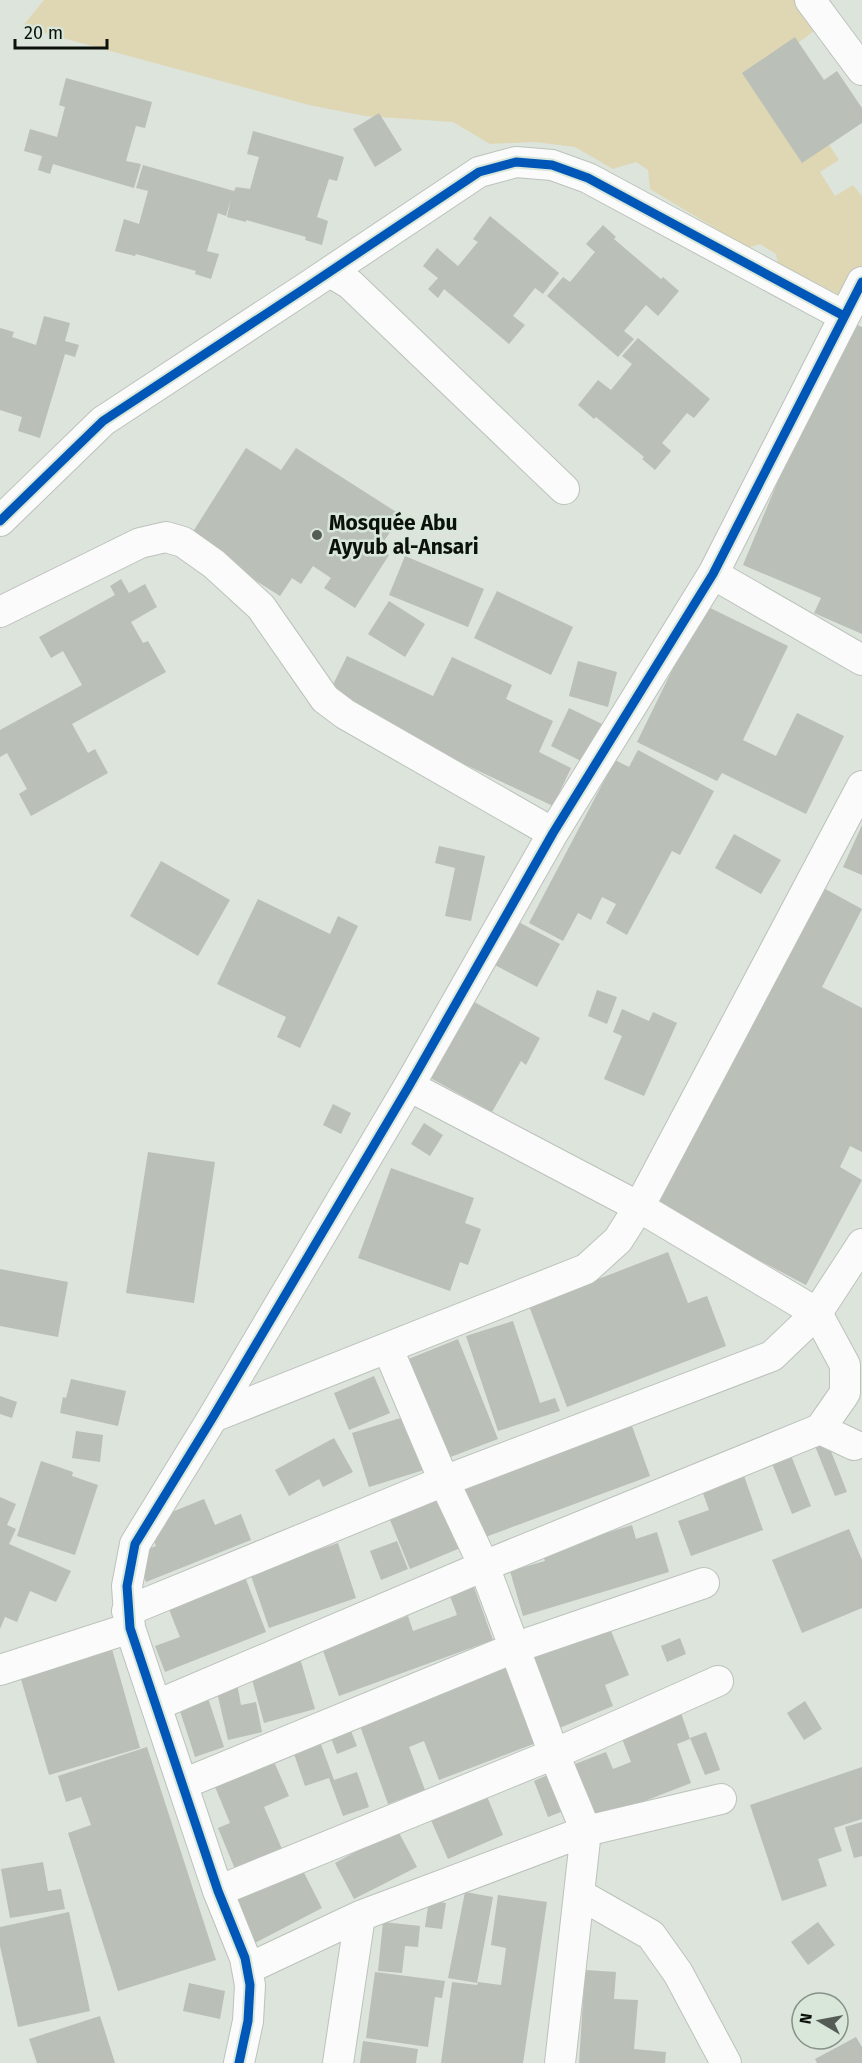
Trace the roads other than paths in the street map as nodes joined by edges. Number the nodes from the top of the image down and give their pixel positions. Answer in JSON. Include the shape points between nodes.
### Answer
{"nodes":[{"id":1,"x":810,"y":0,"type":"edge"},
{"id":2,"x":862,"y":70,"type":"edge"},
{"id":3,"x":330,"y":272,"type":"junction"},
{"id":4,"x":862,"y":282,"type":"edge"},
{"id":5,"x":844,"y":316,"type":"junction"},
{"id":6,"x":564,"y":489,"type":"dead end"},
{"id":7,"x":0,"y":520,"type":"edge"},
{"id":8,"x":713,"y":574,"type":"junction"},
{"id":9,"x":0,"y":612,"type":"edge"},
{"id":10,"x":862,"y":660,"type":"edge"},
{"id":11,"x":862,"y":786,"type":"edge"},
{"id":12,"x":552,"y":833,"type":"junction"},
{"id":13,"x":409,"y":1086,"type":"junction"},
{"id":14,"x":639,"y":1207,"type":"junction"},
{"id":15,"x":862,"y":1244,"type":"edge"},
{"id":16,"x":817,"y":1313,"type":"junction"},
{"id":17,"x":388,"y":1349,"type":"junction"},
{"id":18,"x":213,"y":1417,"type":"junction"},
{"id":19,"x":820,"y":1429,"type":"junction"},
{"id":20,"x":854,"y":1444,"type":"dead end"},
{"id":21,"x":444,"y":1481,"type":"junction"},
{"id":22,"x":484,"y":1566,"type":"junction"},
{"id":23,"x":704,"y":1583,"type":"dead end"},
{"id":24,"x":129,"y":1620,"type":"junction"},
{"id":25,"x":514,"y":1648,"type":"junction"},
{"id":26,"x":0,"y":1670,"type":"edge"},
{"id":27,"x":718,"y":1682,"type":"dead end"},
{"id":28,"x":157,"y":1705,"type":"junction"},
{"id":29,"x":554,"y":1754,"type":"junction"},
{"id":30,"x":183,"y":1784,"type":"junction"},
{"id":31,"x":720,"y":1799,"type":"dead end"},
{"id":32,"x":586,"y":1831,"type":"junction"},
{"id":33,"x":218,"y":1891,"type":"junction"},
{"id":34,"x":579,"y":1894,"type":"junction"},
{"id":35,"x":360,"y":1916,"type":"junction"},
{"id":36,"x":247,"y":1969,"type":"junction"},
{"id":37,"x":240,"y":2063,"type":"edge"},
{"id":38,"x":338,"y":2063,"type":"edge"},
{"id":39,"x":560,"y":2063,"type":"edge"},
{"id":40,"x":726,"y":2063,"type":"edge"}],
"edges":[{"from":1,"to":2,"type":"street"},
{"from":3,"to":5,"type":"street","via":[[479,172],[516,162],[552,165],[588,178]]},
{"from":3,"to":6,"type":"street","via":[[350,284]]},
{"from":3,"to":7,"type":"street","via":[[103,421]]},
{"from":4,"to":5,"type":"street"},
{"from":5,"to":8,"type":"street"},
{"from":8,"to":10,"type":"street"},
{"from":8,"to":12,"type":"street"},
{"from":9,"to":12,"type":"street","via":[[140,543],[166,537],[183,542],[261,607],[325,699]]},
{"from":11,"to":14,"type":"street"},
{"from":12,"to":13,"type":"street"},
{"from":13,"to":14,"type":"street"},
{"from":13,"to":18,"type":"street"},
{"from":14,"to":16,"type":"street"},
{"from":14,"to":17,"type":"street","via":[[618,1240],[586,1269]]},
{"from":15,"to":16,"type":"street"},
{"from":16,"to":19,"type":"street","via":[[845,1365],[844,1393]]},
{"from":16,"to":21,"type":"street","via":[[772,1356]]},
{"from":17,"to":18,"type":"street"},
{"from":17,"to":21,"type":"street"},
{"from":18,"to":24,"type":"street","via":[[135,1544],[127,1586]]},
{"from":19,"to":20,"type":"street"},
{"from":19,"to":22,"type":"street"},
{"from":21,"to":22,"type":"street"},
{"from":21,"to":24,"type":"street"},
{"from":22,"to":25,"type":"street"},
{"from":22,"to":28,"type":"street"},
{"from":23,"to":25,"type":"street"},
{"from":24,"to":26,"type":"street"},
{"from":24,"to":28,"type":"street"},
{"from":25,"to":29,"type":"street"},
{"from":25,"to":30,"type":"street"},
{"from":27,"to":29,"type":"street"},
{"from":28,"to":30,"type":"street"},
{"from":29,"to":32,"type":"street"},
{"from":29,"to":33,"type":"street"},
{"from":30,"to":33,"type":"street"},
{"from":31,"to":32,"type":"street"},
{"from":32,"to":34,"type":"street"},
{"from":32,"to":35,"type":"street"},
{"from":33,"to":36,"type":"street"},
{"from":34,"to":39,"type":"street"},
{"from":34,"to":40,"type":"street","via":[[651,1935],[678,1973]]},
{"from":35,"to":36,"type":"street"},
{"from":35,"to":38,"type":"street"},
{"from":36,"to":37,"type":"street","via":[[248,2021]]}]}
